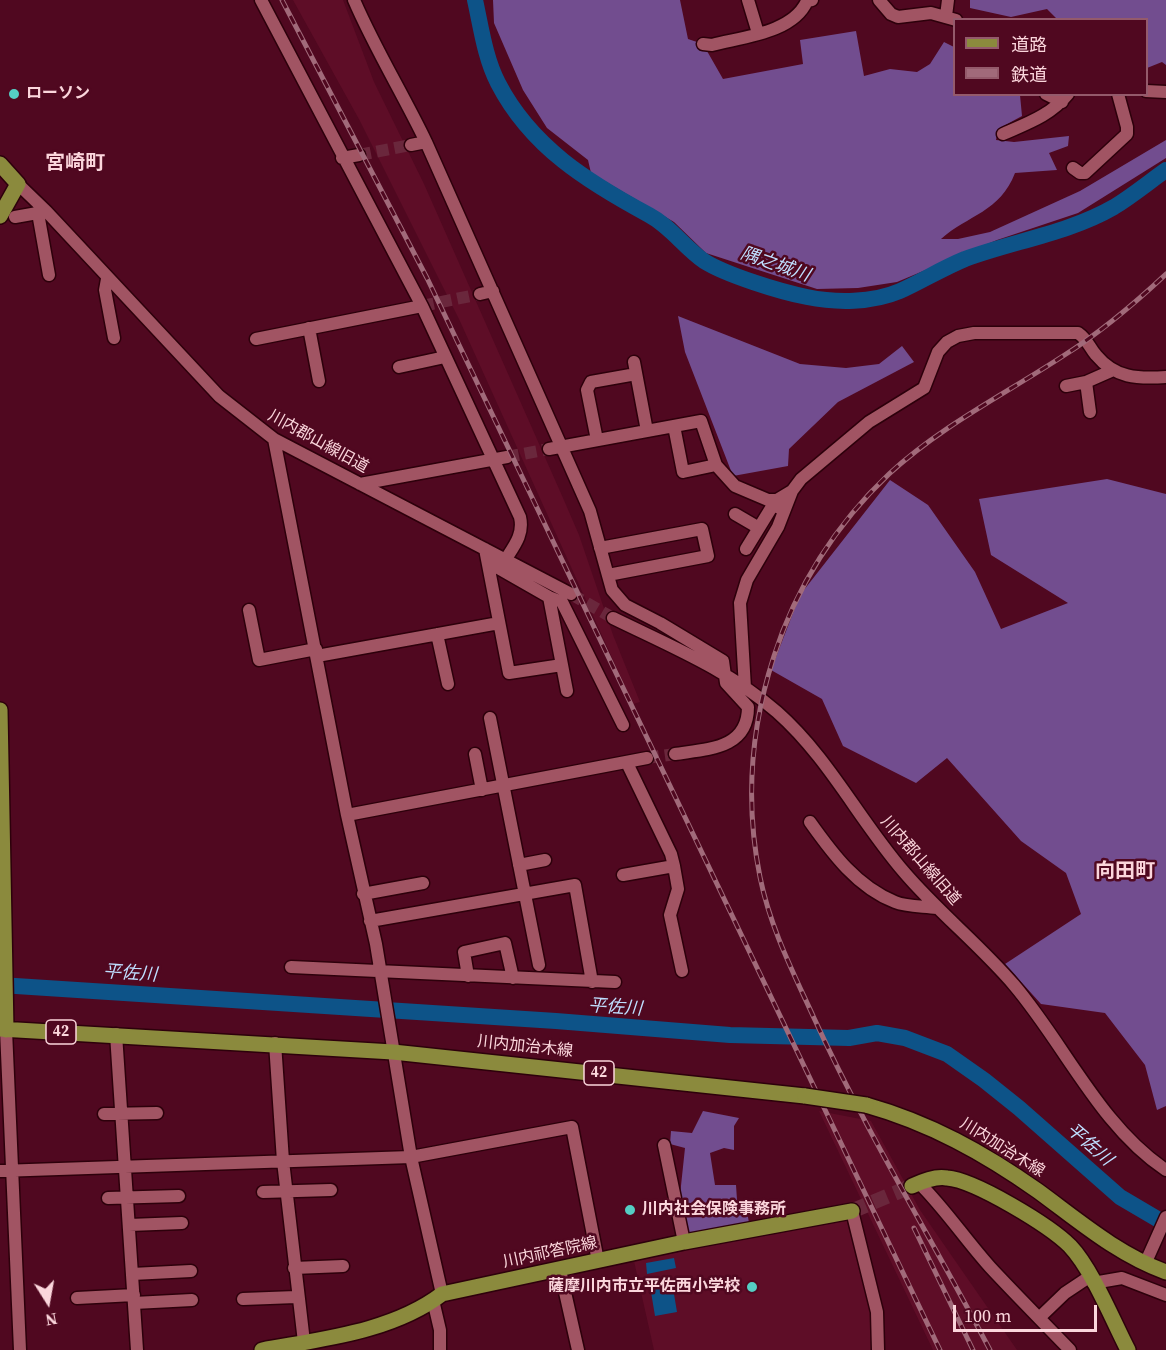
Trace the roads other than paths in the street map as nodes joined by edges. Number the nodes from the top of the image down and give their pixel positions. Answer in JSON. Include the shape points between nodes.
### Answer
{"nodes":[{"id":1,"x":261,"y":0,"type":"edge"},
{"id":2,"x":354,"y":0,"type":"edge"},
{"id":3,"x":748,"y":0,"type":"edge"},
{"id":4,"x":812,"y":0,"type":"edge"},
{"id":5,"x":879,"y":0,"type":"edge"},
{"id":6,"x":948,"y":0,"type":"edge"},
{"id":7,"x":951,"y":18,"type":"edge"},
{"id":8,"x":758,"y":33,"type":"junction"},
{"id":9,"x":703,"y":44,"type":"dead end"},
{"id":10,"x":1148,"y":90,"type":"edge"},
{"id":11,"x":1166,"y":92,"type":"edge"},
{"id":12,"x":1119,"y":96,"type":"edge"},
{"id":13,"x":1065,"y":98,"type":"edge"},
{"id":14,"x":1003,"y":134,"type":"dead end"},
{"id":15,"x":426,"y":142,"type":"junction"},
{"id":16,"x":411,"y":145,"type":"tunnel mouth"},
{"id":17,"x":359,"y":155,"type":"tunnel mouth"},
{"id":18,"x":342,"y":158,"type":"junction"},
{"id":19,"x":0,"y":164,"type":"edge"},
{"id":20,"x":1073,"y":168,"type":"dead end"},
{"id":21,"x":18,"y":184,"type":"junction"},
{"id":22,"x":42,"y":213,"type":"junction"},
{"id":23,"x":8,"y":217,"type":"edge"},
{"id":24,"x":49,"y":275,"type":"dead end"},
{"id":25,"x":107,"y":279,"type":"junction"},
{"id":26,"x":422,"y":306,"type":"junction"},
{"id":27,"x":309,"y":328,"type":"junction"},
{"id":28,"x":114,"y":338,"type":"dead end"},
{"id":29,"x":256,"y":339,"type":"dead end"},
{"id":30,"x":445,"y":357,"type":"junction"},
{"id":31,"x":399,"y":367,"type":"dead end"},
{"id":32,"x":1111,"y":372,"type":"junction"},
{"id":33,"x":1166,"y":377,"type":"edge"},
{"id":34,"x":319,"y":381,"type":"dead end"},
{"id":35,"x":1086,"y":382,"type":"junction"},
{"id":36,"x":1066,"y":386,"type":"dead end"},
{"id":37,"x":1090,"y":412,"type":"dead end"},
{"id":38,"x":674,"y":426,"type":"junction"},
{"id":39,"x":647,"y":431,"type":"junction"},
{"id":40,"x":274,"y":439,"type":"junction"},
{"id":41,"x":597,"y":440,"type":"junction"},
{"id":42,"x":562,"y":447,"type":"junction"},
{"id":43,"x":549,"y":449,"type":"tunnel mouth"},
{"id":44,"x":507,"y":457,"type":"tunnel mouth"},
{"id":45,"x":492,"y":460,"type":"junction"},
{"id":46,"x":716,"y":465,"type":"junction"},
{"id":47,"x":360,"y":484,"type":"junction"},
{"id":48,"x":792,"y":491,"type":"junction"},
{"id":49,"x":775,"y":502,"type":"junction"},
{"id":50,"x":785,"y":510,"type":"junction"},
{"id":51,"x":735,"y":514,"type":"dead end"},
{"id":52,"x":759,"y":528,"type":"junction"},
{"id":53,"x":600,"y":548,"type":"junction"},
{"id":54,"x":746,"y":549,"type":"dead end"},
{"id":55,"x":486,"y":555,"type":"junction"},
{"id":56,"x":502,"y":564,"type":"junction"},
{"id":57,"x":608,"y":575,"type":"junction"},
{"id":58,"x":571,"y":594,"type":"tunnel mouth"},
{"id":59,"x":549,"y":597,"type":"junction"},
{"id":60,"x":249,"y":610,"type":"dead end"},
{"id":61,"x":613,"y":618,"type":"tunnel mouth"},
{"id":62,"x":499,"y":623,"type":"junction"},
{"id":63,"x":437,"y":634,"type":"junction"},
{"id":64,"x":317,"y":652,"type":"junction"},
{"id":65,"x":562,"y":665,"type":"junction"},
{"id":66,"x":727,"y":674,"type":"junction"},
{"id":67,"x":448,"y":684,"type":"dead end"},
{"id":68,"x":745,"y":688,"type":"junction"},
{"id":69,"x":567,"y":692,"type":"dead end"},
{"id":70,"x":0,"y":710,"type":"edge"},
{"id":71,"x":490,"y":718,"type":"dead end"},
{"id":72,"x":623,"y":725,"type":"dead end"},
{"id":73,"x":675,"y":753,"type":"tunnel mouth"},
{"id":74,"x":475,"y":754,"type":"dead end"},
{"id":75,"x":647,"y":758,"type":"tunnel mouth"},
{"id":76,"x":627,"y":763,"type":"junction"},
{"id":77,"x":503,"y":786,"type":"junction"},
{"id":78,"x":482,"y":790,"type":"junction"},
{"id":79,"x":347,"y":814,"type":"junction"},
{"id":80,"x":810,"y":822,"type":"dead end"},
{"id":81,"x":545,"y":860,"type":"dead end"},
{"id":82,"x":519,"y":865,"type":"junction"},
{"id":83,"x":674,"y":866,"type":"junction"},
{"id":84,"x":623,"y":875,"type":"dead end"},
{"id":85,"x":423,"y":883,"type":"dead end"},
{"id":86,"x":363,"y":894,"type":"junction"},
{"id":87,"x":524,"y":894,"type":"junction"},
{"id":88,"x":937,"y":908,"type":"junction"},
{"id":89,"x":370,"y":921,"type":"junction"},
{"id":90,"x":539,"y":965,"type":"dead end"},
{"id":91,"x":291,"y":967,"type":"dead end"},
{"id":92,"x":682,"y":971,"type":"dead end"},
{"id":93,"x":468,"y":976,"type":"junction"},
{"id":94,"x":380,"y":978,"type":"junction"},
{"id":95,"x":513,"y":978,"type":"junction"},
{"id":96,"x":592,"y":982,"type":"junction"},
{"id":97,"x":615,"y":982,"type":"dead end"},
{"id":98,"x":3,"y":1029,"type":"edge"},
{"id":99,"x":116,"y":1034,"type":"junction"},
{"id":100,"x":275,"y":1043,"type":"junction"},
{"id":101,"x":393,"y":1052,"type":"junction"},
{"id":102,"x":157,"y":1113,"type":"dead end"},
{"id":103,"x":104,"y":1114,"type":"dead end"},
{"id":104,"x":121,"y":1114,"type":"junction"},
{"id":105,"x":664,"y":1144,"type":"dead end"},
{"id":106,"x":411,"y":1156,"type":"junction"},
{"id":107,"x":283,"y":1161,"type":"junction"},
{"id":108,"x":125,"y":1167,"type":"junction"},
{"id":109,"x":1166,"y":1170,"type":"edge"},
{"id":110,"x":6,"y":1171,"type":"edge"},
{"id":111,"x":915,"y":1185,"type":"joint"},
{"id":112,"x":331,"y":1190,"type":"dead end"},
{"id":113,"x":263,"y":1192,"type":"dead end"},
{"id":114,"x":286,"y":1192,"type":"junction"},
{"id":115,"x":179,"y":1196,"type":"dead end"},
{"id":116,"x":108,"y":1198,"type":"dead end"},
{"id":117,"x":127,"y":1198,"type":"junction"},
{"id":118,"x":852,"y":1211,"type":"joint"},
{"id":119,"x":1166,"y":1217,"type":"edge"},
{"id":120,"x":182,"y":1223,"type":"dead end"},
{"id":121,"x":129,"y":1225,"type":"junction"},
{"id":122,"x":684,"y":1242,"type":"junction"},
{"id":123,"x":598,"y":1261,"type":"junction"},
{"id":124,"x":1145,"y":1264,"type":"junction"},
{"id":125,"x":343,"y":1266,"type":"dead end"},
{"id":126,"x":294,"y":1268,"type":"junction"},
{"id":127,"x":560,"y":1270,"type":"junction"},
{"id":128,"x":191,"y":1271,"type":"dead end"},
{"id":129,"x":1166,"y":1272,"type":"edge"},
{"id":130,"x":132,"y":1274,"type":"junction"},
{"id":131,"x":1091,"y":1280,"type":"junction"},
{"id":132,"x":1166,"y":1295,"type":"edge"},
{"id":133,"x":437,"y":1297,"type":"junction"},
{"id":134,"x":77,"y":1298,"type":"dead end"},
{"id":135,"x":297,"y":1298,"type":"junction"},
{"id":136,"x":134,"y":1299,"type":"junction"},
{"id":137,"x":243,"y":1299,"type":"dead end"},
{"id":138,"x":192,"y":1300,"type":"dead end"},
{"id":139,"x":1039,"y":1318,"type":"junction"},
{"id":140,"x":304,"y":1342,"type":"junction"},
{"id":141,"x":20,"y":1350,"type":"edge"},
{"id":142,"x":137,"y":1350,"type":"edge"},
{"id":143,"x":262,"y":1350,"type":"edge"},
{"id":144,"x":440,"y":1350,"type":"edge"},
{"id":145,"x":578,"y":1350,"type":"edge"},
{"id":146,"x":878,"y":1350,"type":"edge"},
{"id":147,"x":1070,"y":1350,"type":"edge"},
{"id":148,"x":1128,"y":1350,"type":"edge"}],
"edges":[{"from":1,"to":18,"type":"street"},
{"from":2,"to":15,"type":"street"},
{"from":3,"to":8,"type":"street"},
{"from":4,"to":8,"type":"street","via":[[788,23]]},
{"from":5,"to":7,"type":"street","via":[[898,17],[931,13]]},
{"from":6,"to":7,"type":"street"},
{"from":8,"to":9,"type":"street"},
{"from":10,"to":11,"type":"street"},
{"from":12,"to":20,"type":"street","via":[[1127,134],[1085,173]]},
{"from":13,"to":14,"type":"street","via":[[1044,116]]},
{"from":15,"to":16,"type":"street"},
{"from":15,"to":42,"type":"street","via":[[486,293]]},
{"from":17,"to":18,"type":"street"},
{"from":18,"to":26,"type":"street"},
{"from":19,"to":21,"type":"main road"},
{"from":21,"to":22,"type":"street","name":"川内郡山線旧道"},
{"from":21,"to":23,"type":"main road"},
{"from":22,"to":23,"type":"street"},
{"from":22,"to":24,"type":"street"},
{"from":22,"to":25,"type":"street","name":"川内郡山線旧道"},
{"from":25,"to":28,"type":"street","via":[[105,290]]},
{"from":25,"to":40,"type":"street","name":"川内郡山線旧道","via":[[219,396]]},
{"from":26,"to":27,"type":"street"},
{"from":26,"to":30,"type":"street"},
{"from":27,"to":29,"type":"street"},
{"from":27,"to":34,"type":"street"},
{"from":30,"to":31,"type":"street"},
{"from":30,"to":45,"type":"street"},
{"from":32,"to":33,"type":"street"},
{"from":32,"to":35,"type":"street"},
{"from":32,"to":48,"type":"street","via":[[1088,340],[1078,333],[958,336],[938,352],[924,388],[869,422]]},
{"from":35,"to":36,"type":"street"},
{"from":35,"to":37,"type":"street"},
{"from":38,"to":39,"type":"street"},
{"from":38,"to":46,"type":"street","via":[[701,421]]},
{"from":38,"to":46,"type":"street","via":[[683,472]]},
{"from":39,"to":41,"type":"street"},
{"from":39,"to":41,"type":"street","via":[[635,368],[591,382],[587,390]]},
{"from":40,"to":47,"type":"street","name":"川内郡山線旧道"},
{"from":40,"to":64,"type":"street"},
{"from":41,"to":42,"type":"street"},
{"from":42,"to":43,"type":"street"},
{"from":42,"to":53,"type":"street","via":[[590,511]]},
{"from":44,"to":45,"type":"street"},
{"from":45,"to":47,"type":"street"},
{"from":45,"to":56,"type":"street","via":[[522,527]]},
{"from":46,"to":49,"type":"street","via":[[735,486]]},
{"from":47,"to":55,"type":"street","name":"川内郡山線旧道"},
{"from":48,"to":49,"type":"street"},
{"from":48,"to":50,"type":"street"},
{"from":49,"to":50,"type":"street"},
{"from":49,"to":52,"type":"street"},
{"from":50,"to":68,"type":"street","via":[[747,580],[740,603]]},
{"from":51,"to":52,"type":"street"},
{"from":52,"to":54,"type":"street"},
{"from":53,"to":57,"type":"street"},
{"from":53,"to":57,"type":"street","via":[[702,529],[708,556]]},
{"from":55,"to":56,"type":"street","name":"川内郡山線旧道"},
{"from":55,"to":62,"type":"street"},
{"from":56,"to":58,"type":"street","name":"川内郡山線旧道"},
{"from":56,"to":59,"type":"street"},
{"from":57,"to":66,"type":"street","via":[[612,590],[625,606],[660,622],[723,661]]},
{"from":59,"to":65,"type":"street"},
{"from":59,"to":72,"type":"street","via":[[562,602]]},
{"from":60,"to":64,"type":"street","via":[[259,660]]},
{"from":61,"to":66,"type":"street","name":"川内郡山線旧道"},
{"from":62,"to":63,"type":"street"},
{"from":62,"to":65,"type":"street","via":[[509,673]]},
{"from":63,"to":64,"type":"street"},
{"from":63,"to":67,"type":"street"},
{"from":64,"to":79,"type":"street"},
{"from":65,"to":69,"type":"street"},
{"from":66,"to":68,"type":"street","name":"川内郡山線旧道"},
{"from":66,"to":73,"type":"street","via":[[726,683],[748,706],[741,734],[724,745]]},
{"from":68,"to":88,"type":"street","name":"川内郡山線旧道","via":[[779,714],[816,755],[844,788],[875,836]]},
{"from":70,"to":98,"type":"main road","via":[[6,960]]},
{"from":71,"to":77,"type":"street"},
{"from":74,"to":78,"type":"street"},
{"from":75,"to":76,"type":"street"},
{"from":76,"to":77,"type":"street"},
{"from":76,"to":83,"type":"street"},
{"from":77,"to":78,"type":"street"},
{"from":77,"to":82,"type":"street"},
{"from":78,"to":79,"type":"street"},
{"from":79,"to":86,"type":"street"},
{"from":80,"to":88,"type":"street","via":[[836,858],[870,887],[896,903]]},
{"from":81,"to":82,"type":"street"},
{"from":82,"to":87,"type":"street"},
{"from":83,"to":84,"type":"street"},
{"from":83,"to":92,"type":"street","via":[[678,889],[670,915]]},
{"from":85,"to":86,"type":"street"},
{"from":86,"to":89,"type":"street"},
{"from":87,"to":89,"type":"street"},
{"from":87,"to":90,"type":"street"},
{"from":87,"to":96,"type":"street","via":[[575,885]]},
{"from":88,"to":109,"type":"street","name":"川内郡山線旧道","via":[[1014,985],[1109,1115],[1149,1159]]},
{"from":89,"to":94,"type":"street"},
{"from":91,"to":94,"type":"street"},
{"from":93,"to":94,"type":"street"},
{"from":93,"to":95,"type":"street"},
{"from":93,"to":95,"type":"street","via":[[464,952],[505,943]]},
{"from":94,"to":101,"type":"street"},
{"from":95,"to":96,"type":"street"},
{"from":96,"to":97,"type":"street"},
{"from":98,"to":99,"type":"main road","name":"川内加治木線","number":"42"},
{"from":98,"to":110,"type":"street"},
{"from":99,"to":100,"type":"main road","name":"川内加治木線","number":"42"},
{"from":99,"to":104,"type":"street"},
{"from":100,"to":101,"type":"main road","name":"川内加治木線","number":"42"},
{"from":100,"to":107,"type":"street"},
{"from":101,"to":106,"type":"street"},
{"from":101,"to":124,"type":"main road","name":"川内加治木線","number":"42","bridge":true,"via":[[866,1105],[919,1122],[960,1141]]},
{"from":102,"to":104,"type":"street"},
{"from":103,"to":104,"type":"street"},
{"from":104,"to":108,"type":"street"},
{"from":105,"to":122,"type":"street"},
{"from":106,"to":107,"type":"street"},
{"from":106,"to":123,"type":"street","via":[[572,1127]]},
{"from":106,"to":133,"type":"street"},
{"from":107,"to":108,"type":"street"},
{"from":107,"to":114,"type":"street"},
{"from":108,"to":110,"type":"street"},
{"from":108,"to":117,"type":"street"},
{"from":110,"to":141,"type":"street"},
{"from":111,"to":131,"type":"main road","via":[[937,1177],[972,1185],[1036,1221],[1070,1246]]},
{"from":111,"to":139,"type":"street","via":[[944,1208],[990,1267]]},
{"from":112,"to":114,"type":"street"},
{"from":113,"to":114,"type":"street"},
{"from":114,"to":126,"type":"street"},
{"from":115,"to":117,"type":"street"},
{"from":116,"to":117,"type":"street"},
{"from":117,"to":121,"type":"street"},
{"from":118,"to":122,"type":"main road","name":"川内祁答院線"},
{"from":118,"to":146,"type":"street","via":[[878,1312]]},
{"from":119,"to":124,"type":"street"},
{"from":120,"to":121,"type":"street"},
{"from":121,"to":130,"type":"street"},
{"from":122,"to":123,"type":"main road","name":"川内祁答院線"},
{"from":123,"to":127,"type":"main road","name":"川内祁答院線"},
{"from":124,"to":129,"type":"main road","name":"川内加治木線"},
{"from":125,"to":126,"type":"street"},
{"from":126,"to":135,"type":"street"},
{"from":127,"to":133,"type":"main road","name":"川内祁答院線"},
{"from":127,"to":145,"type":"street"},
{"from":128,"to":130,"type":"street"},
{"from":130,"to":136,"type":"street"},
{"from":131,"to":132,"type":"street","via":[[1122,1278]]},
{"from":131,"to":139,"type":"street","via":[[1065,1293]]},
{"from":131,"to":148,"type":"main road"},
{"from":133,"to":140,"type":"main road","name":"川内祁答院線","via":[[377,1327]]},
{"from":133,"to":144,"type":"street"},
{"from":134,"to":136,"type":"street"},
{"from":135,"to":137,"type":"street"},
{"from":135,"to":140,"type":"street"},
{"from":136,"to":138,"type":"street"},
{"from":136,"to":142,"type":"street"},
{"from":139,"to":147,"type":"street"},
{"from":140,"to":143,"type":"main road","name":"川内祁答院線"}]}
